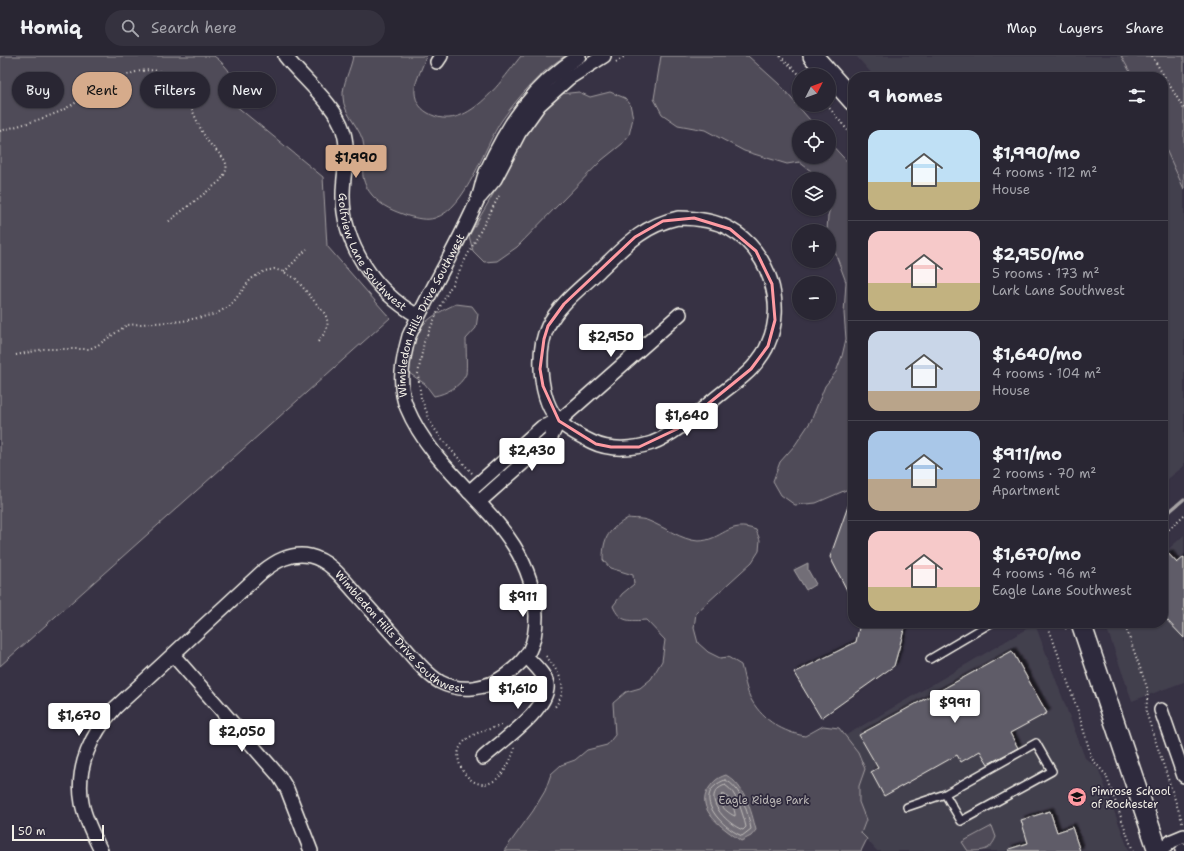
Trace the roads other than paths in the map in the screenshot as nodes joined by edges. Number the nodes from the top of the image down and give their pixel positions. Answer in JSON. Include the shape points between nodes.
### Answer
{"nodes":[{"id":1,"x":285,"y":56,"type":"edge"},
{"id":2,"x":579,"y":56,"type":"edge"},
{"id":3,"x":813,"y":56,"type":"edge"},
{"id":4,"x":608,"y":60,"type":"edge"},
{"id":5,"x":848,"y":95,"type":"edge"},
{"id":6,"x":478,"y":200,"type":"junction"},
{"id":7,"x":680,"y":314,"type":"dead end"},
{"id":8,"x":418,"y":316,"type":"junction"},
{"id":9,"x":559,"y":421,"type":"junction"},
{"id":10,"x":469,"y":492,"type":"junction"},
{"id":11,"x":479,"y":502,"type":"junction"},
{"id":12,"x":983,"y":628,"type":"edge"},
{"id":13,"x":1084,"y":628,"type":"edge"},
{"id":14,"x":172,"y":655,"type":"junction"},
{"id":15,"x":527,"y":657,"type":"junction"},
{"id":16,"x":930,"y":659,"type":"dead end"},
{"id":17,"x":1161,"y":710,"type":"dead end"},
{"id":18,"x":483,"y":758,"type":"dead end"},
{"id":19,"x":1182,"y":762,"type":"edge"},
{"id":20,"x":1184,"y":776,"type":"edge"},
{"id":21,"x":945,"y":794,"type":"junction"},
{"id":22,"x":907,"y":807,"type":"dead end"},
{"id":23,"x":1184,"y":836,"type":"edge"},
{"id":24,"x":101,"y":851,"type":"edge"},
{"id":25,"x":311,"y":851,"type":"edge"},
{"id":26,"x":1159,"y":851,"type":"edge"}],
"edges":[{"from":1,"to":8,"type":"street","name":"Golfview Lane Southwest","via":[[328,106],[343,130],[346,145],[343,195],[345,219],[349,237],[358,255],[393,299]]},
{"from":2,"to":6,"type":"street","name":"Wimbledon Hills Drive Southwest","via":[[551,77],[523,105],[508,128],[485,174]]},
{"from":3,"to":5,"type":"main road"},
{"from":4,"to":6,"type":"street","name":"Wimbledon Hills Drive Southwest","via":[[569,78],[539,106],[519,133],[495,179]]},
{"from":6,"to":8,"type":"street","name":"Wimbledon Hills Drive Southwest"},
{"from":7,"to":9,"type":"street"},
{"from":8,"to":10,"type":"street","name":"Wimbledon Hills Drive Southwest","via":[[408,336],[403,355],[402,390],[406,406],[415,426],[428,444]]},
{"from":9,"to":9,"type":"street","via":[[596,444],[626,448],[639,446],[653,442],[677,429],[751,370],[768,346],[775,320],[772,284],[756,251],[730,229],[694,218],[678,218],[663,222],[635,237],[564,304],[548,326],[540,354],[540,369],[550,405]]},
{"from":9,"to":10,"type":"street","via":[[542,428]]},
{"from":9,"to":11,"type":"street","via":[[550,439]]},
{"from":10,"to":11,"type":"street","name":"Wimbledon Hills Drive Southwest"},
{"from":11,"to":15,"type":"street","name":"Wimbledon Hills Drive Southwest","via":[[521,556],[534,591],[536,620]]},
{"from":12,"to":16,"type":"lane"},
{"from":13,"to":26,"type":"main road"},
{"from":14,"to":15,"type":"street","name":"Wimbledon Hills Drive Southwest","via":[[274,563],[298,555],[310,556],[331,566],[414,658],[440,682],[471,689],[488,685],[502,678]]},
{"from":14,"to":24,"type":"street","name":"Wimbledon Hills Drive Southwest","via":[[115,708],[90,741],[82,771],[82,802],[87,822]]},
{"from":14,"to":25,"type":"street","via":[[279,776],[287,789]]},
{"from":15,"to":18,"type":"street","via":[[544,676],[547,684],[546,694],[536,711]]},
{"from":17,"to":19,"type":"street"},
{"from":19,"to":20,"type":"street"},
{"from":21,"to":21,"type":"lane","via":[[961,821],[1052,771],[1036,743]]},
{"from":21,"to":22,"type":"lane"},
{"from":23,"to":26,"type":"street"}]}
